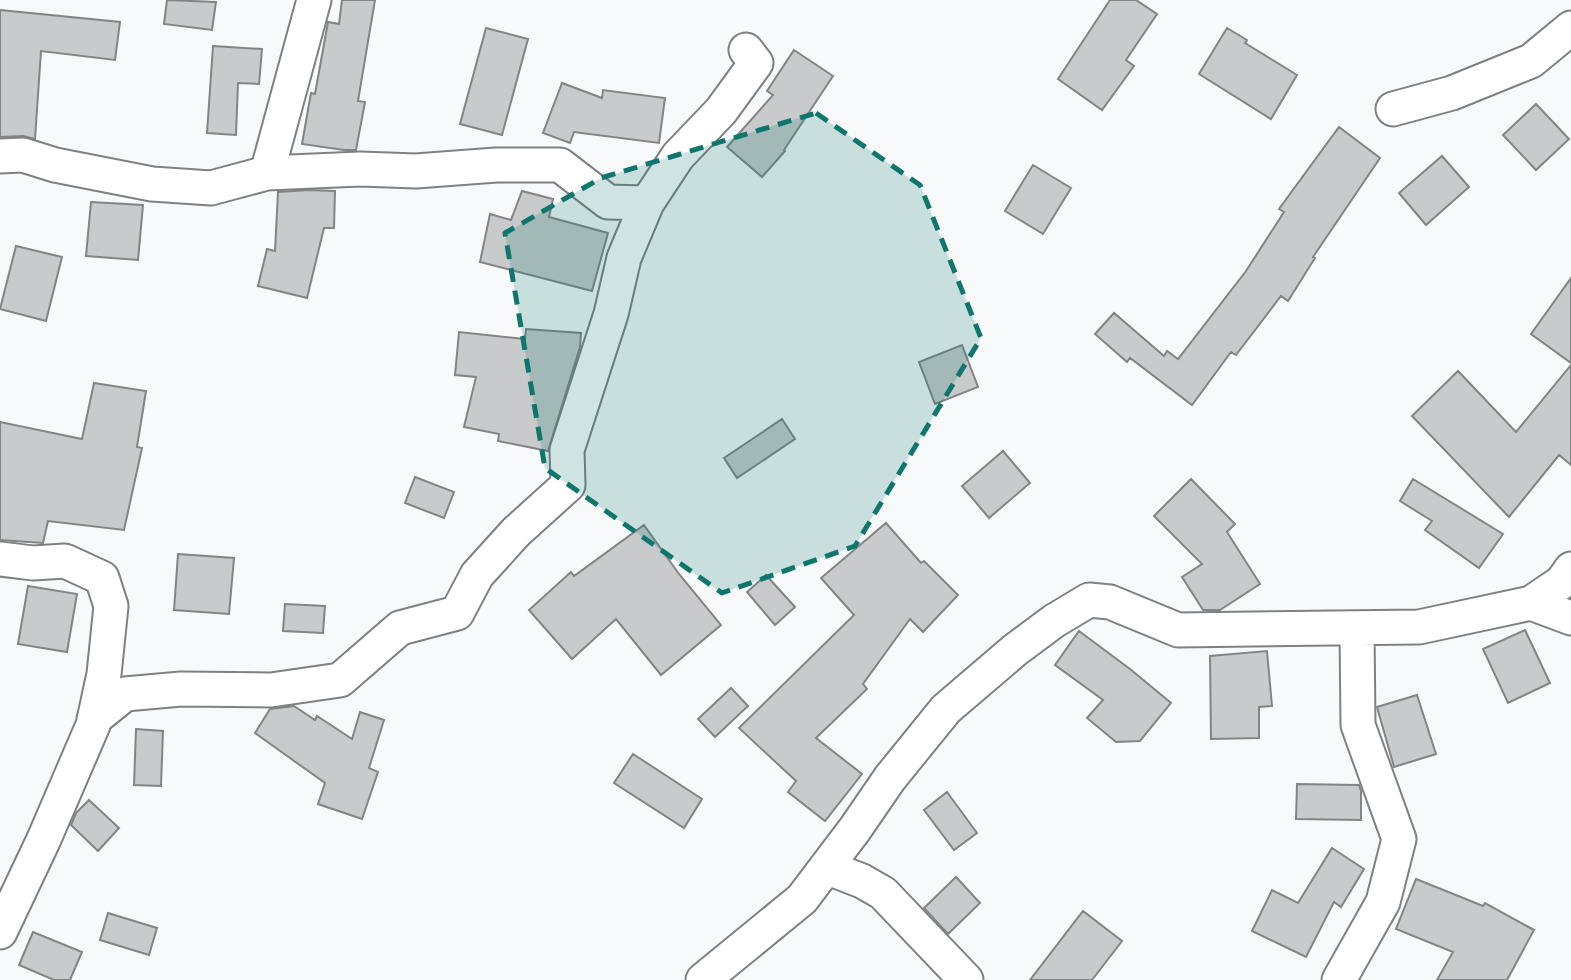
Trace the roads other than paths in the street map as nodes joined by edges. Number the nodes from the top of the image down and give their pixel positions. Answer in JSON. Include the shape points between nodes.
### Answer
{"nodes":[{"id":1,"x":314,"y":0,"type":"edge"},
{"id":2,"x":1571,"y":28,"type":"edge"},
{"id":3,"x":746,"y":50,"type":"dead end"},
{"id":4,"x":1393,"y":109,"type":"dead end"},
{"id":5,"x":0,"y":156,"type":"edge"},
{"id":6,"x":267,"y":173,"type":"junction"},
{"id":7,"x":647,"y":203,"type":"junction"},
{"id":8,"x":0,"y":559,"type":"edge"},
{"id":9,"x":1571,"y":569,"type":"edge"},
{"id":10,"x":1531,"y":603,"type":"junction"},
{"id":11,"x":1571,"y":618,"type":"edge"},
{"id":12,"x":1357,"y":629,"type":"junction"},
{"id":13,"x":93,"y":719,"type":"junction"},
{"id":14,"x":826,"y":867,"type":"junction"},
{"id":15,"x":0,"y":932,"type":"edge"},
{"id":16,"x":703,"y":980,"type":"edge"},
{"id":17,"x":967,"y":980,"type":"edge"},
{"id":18,"x":1339,"y":980,"type":"edge"}],
"edges":[{"from":1,"to":6,"type":"street"},
{"from":2,"to":4,"type":"street","via":[[1531,61],[1452,93]]},
{"from":3,"to":7,"type":"street","via":[[756,63],[721,111],[678,156]]},
{"from":5,"to":6,"type":"street","via":[[23,155],[87,172],[211,188]]},
{"from":6,"to":7,"type":"street","via":[[559,165],[608,202]]},
{"from":7,"to":13,"type":"street","via":[[624,258],[567,450],[568,485],[477,575],[457,613],[400,628],[340,680],[271,690],[125,694]]},
{"from":8,"to":13,"type":"street","via":[[65,561],[102,578],[111,606],[104,674]]},
{"from":9,"to":10,"type":"street","via":[[1562,582]]},
{"from":10,"to":11,"type":"street"},
{"from":10,"to":12,"type":"street","via":[[1419,626]]},
{"from":12,"to":14,"type":"street","via":[[1178,630],[1110,602],[1089,600],[1024,642],[946,709]]},
{"from":12,"to":18,"type":"street","via":[[1358,725],[1399,839],[1383,902]]},
{"from":13,"to":15,"type":"street"},
{"from":14,"to":16,"type":"street","via":[[802,899]]},
{"from":14,"to":17,"type":"street","via":[[883,893]]}]}
